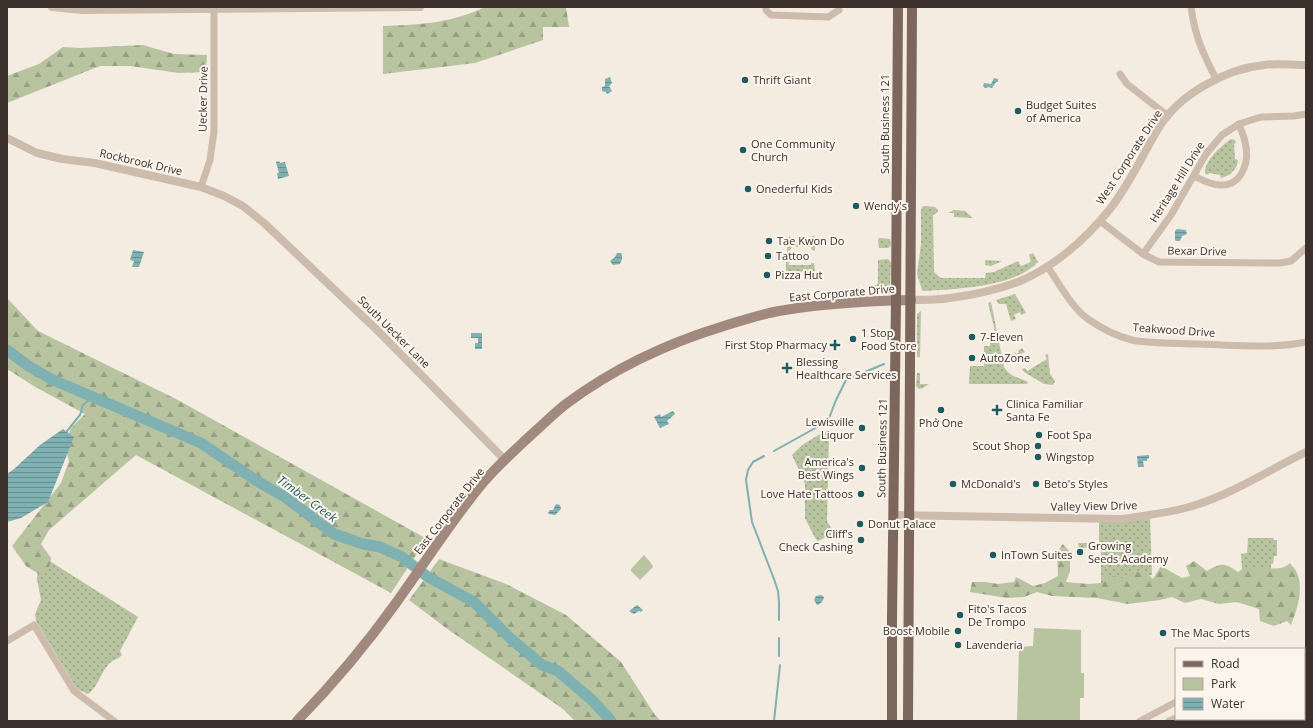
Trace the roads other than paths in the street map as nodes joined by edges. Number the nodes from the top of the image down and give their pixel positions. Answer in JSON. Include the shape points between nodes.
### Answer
{"nodes":[{"id":1,"x":52,"y":7,"type":"edge"},
{"id":2,"x":420,"y":7,"type":"edge"},
{"id":3,"x":766,"y":7,"type":"edge"},
{"id":4,"x":898,"y":7,"type":"edge"},
{"id":5,"x":912,"y":7,"type":"edge"},
{"id":6,"x":1192,"y":7,"type":"edge"},
{"id":7,"x":214,"y":9,"type":"junction"},
{"id":8,"x":839,"y":10,"type":"dead end"},
{"id":9,"x":1306,"y":65,"type":"edge"},
{"id":10,"x":1120,"y":74,"type":"dead end"},
{"id":11,"x":1216,"y":79,"type":"junction"},
{"id":12,"x":1306,"y":114,"type":"edge"},
{"id":13,"x":1168,"y":116,"type":"junction"},
{"id":14,"x":896,"y":124,"type":"junction"},
{"id":15,"x":912,"y":124,"type":"junction"},
{"id":16,"x":1239,"y":124,"type":"junction"},
{"id":17,"x":7,"y":138,"type":"edge"},
{"id":18,"x":1194,"y":176,"type":"junction"},
{"id":19,"x":201,"y":187,"type":"junction"},
{"id":20,"x":1100,"y":221,"type":"junction"},
{"id":21,"x":264,"y":223,"type":"joint"},
{"id":22,"x":1304,"y":250,"type":"edge"},
{"id":23,"x":1143,"y":254,"type":"junction"},
{"id":24,"x":1047,"y":266,"type":"junction"},
{"id":25,"x":896,"y":300,"type":"junction"},
{"id":26,"x":911,"y":300,"type":"junction"},
{"id":27,"x":1306,"y":342,"type":"edge"},
{"id":28,"x":1306,"y":452,"type":"edge"},
{"id":29,"x":505,"y":460,"type":"junction"},
{"id":30,"x":893,"y":515,"type":"junction"},
{"id":31,"x":910,"y":515,"type":"junction"},
{"id":32,"x":7,"y":641,"type":"edge"},
{"id":33,"x":1175,"y":703,"type":"edge"},
{"id":34,"x":114,"y":721,"type":"edge"},
{"id":35,"x":297,"y":721,"type":"edge"},
{"id":36,"x":892,"y":721,"type":"edge"},
{"id":37,"x":908,"y":721,"type":"edge"},
{"id":38,"x":1140,"y":721,"type":"edge"}],
"edges":[{"from":1,"to":7,"type":"street","via":[[82,10]]},
{"from":2,"to":7,"type":"street"},
{"from":3,"to":8,"type":"street","via":[[771,15],[828,17]]},
{"from":4,"to":14,"type":"main road","name":"South Business 121"},
{"from":5,"to":15,"type":"main road"},
{"from":6,"to":11,"type":"street","via":[[1194,26],[1201,48]]},
{"from":7,"to":19,"type":"street","name":"Uecker Drive","via":[[214,131],[210,160]]},
{"from":9,"to":11,"type":"street","name":"West Corporate Drive","via":[[1265,64],[1234,71]]},
{"from":10,"to":13,"type":"street","via":[[1126,84]]},
{"from":11,"to":13,"type":"street","name":"West Corporate Drive","via":[[1182,101]]},
{"from":12,"to":16,"type":"street","name":"Heritage Hill Drive","via":[[1261,117]]},
{"from":13,"to":20,"type":"street","name":"West Corporate Drive","via":[[1123,190]]},
{"from":14,"to":15,"type":"main road"},
{"from":14,"to":25,"type":"main road","name":"South Business 121"},
{"from":15,"to":26,"type":"main road"},
{"from":16,"to":18,"type":"street","name":"Heritage Hill Drive","via":[[1222,135],[1206,154]]},
{"from":16,"to":18,"type":"street","via":[[1247,158],[1240,176],[1232,183],[1220,185]]},
{"from":17,"to":19,"type":"street","name":"Rockbrook Drive","via":[[37,152],[62,159],[95,163]]},
{"from":18,"to":23,"type":"street","name":"Heritage Hill Drive","via":[[1171,215]]},
{"from":19,"to":21,"type":"street","name":"Rockbrook Drive","via":[[243,206]]},
{"from":20,"to":23,"type":"street","name":"Bexar Drive"},
{"from":20,"to":24,"type":"street","name":"West Corporate Drive","via":[[1072,248]]},
{"from":21,"to":29,"type":"street","name":"South Uecker Lane","via":[[376,329]]},
{"from":22,"to":23,"type":"street","name":"Bexar Drive","via":[[1291,260],[1280,263],[1159,262]]},
{"from":24,"to":26,"type":"street","name":"West Corporate Drive","via":[[1018,282],[989,291],[948,298]]},
{"from":24,"to":27,"type":"street","name":"Teakwood Drive","via":[[1081,313],[1110,333],[1133,340],[1242,345],[1290,345]]},
{"from":25,"to":26,"type":"main road","name":"East Corporate Drive"},
{"from":25,"to":29,"type":"main road","name":"East Corporate Drive","via":[[784,310],[739,321],[680,341],[642,357],[592,386],[565,405]]},
{"from":25,"to":30,"type":"main road","name":"South Business 121"},
{"from":26,"to":31,"type":"main road"},
{"from":28,"to":31,"type":"street","name":"Valley View Drive","via":[[1244,485],[1189,507],[1155,515],[1122,518]]},
{"from":29,"to":35,"type":"main road","name":"East Corporate Drive","via":[[482,485],[395,605],[329,688]]},
{"from":30,"to":31,"type":"street","name":"Valley View Drive"},
{"from":30,"to":36,"type":"main road","name":"South Business 121"},
{"from":31,"to":37,"type":"main road"},
{"from":32,"to":34,"type":"street","via":[[34,626],[74,691]]},
{"from":33,"to":38,"type":"street"}]}
